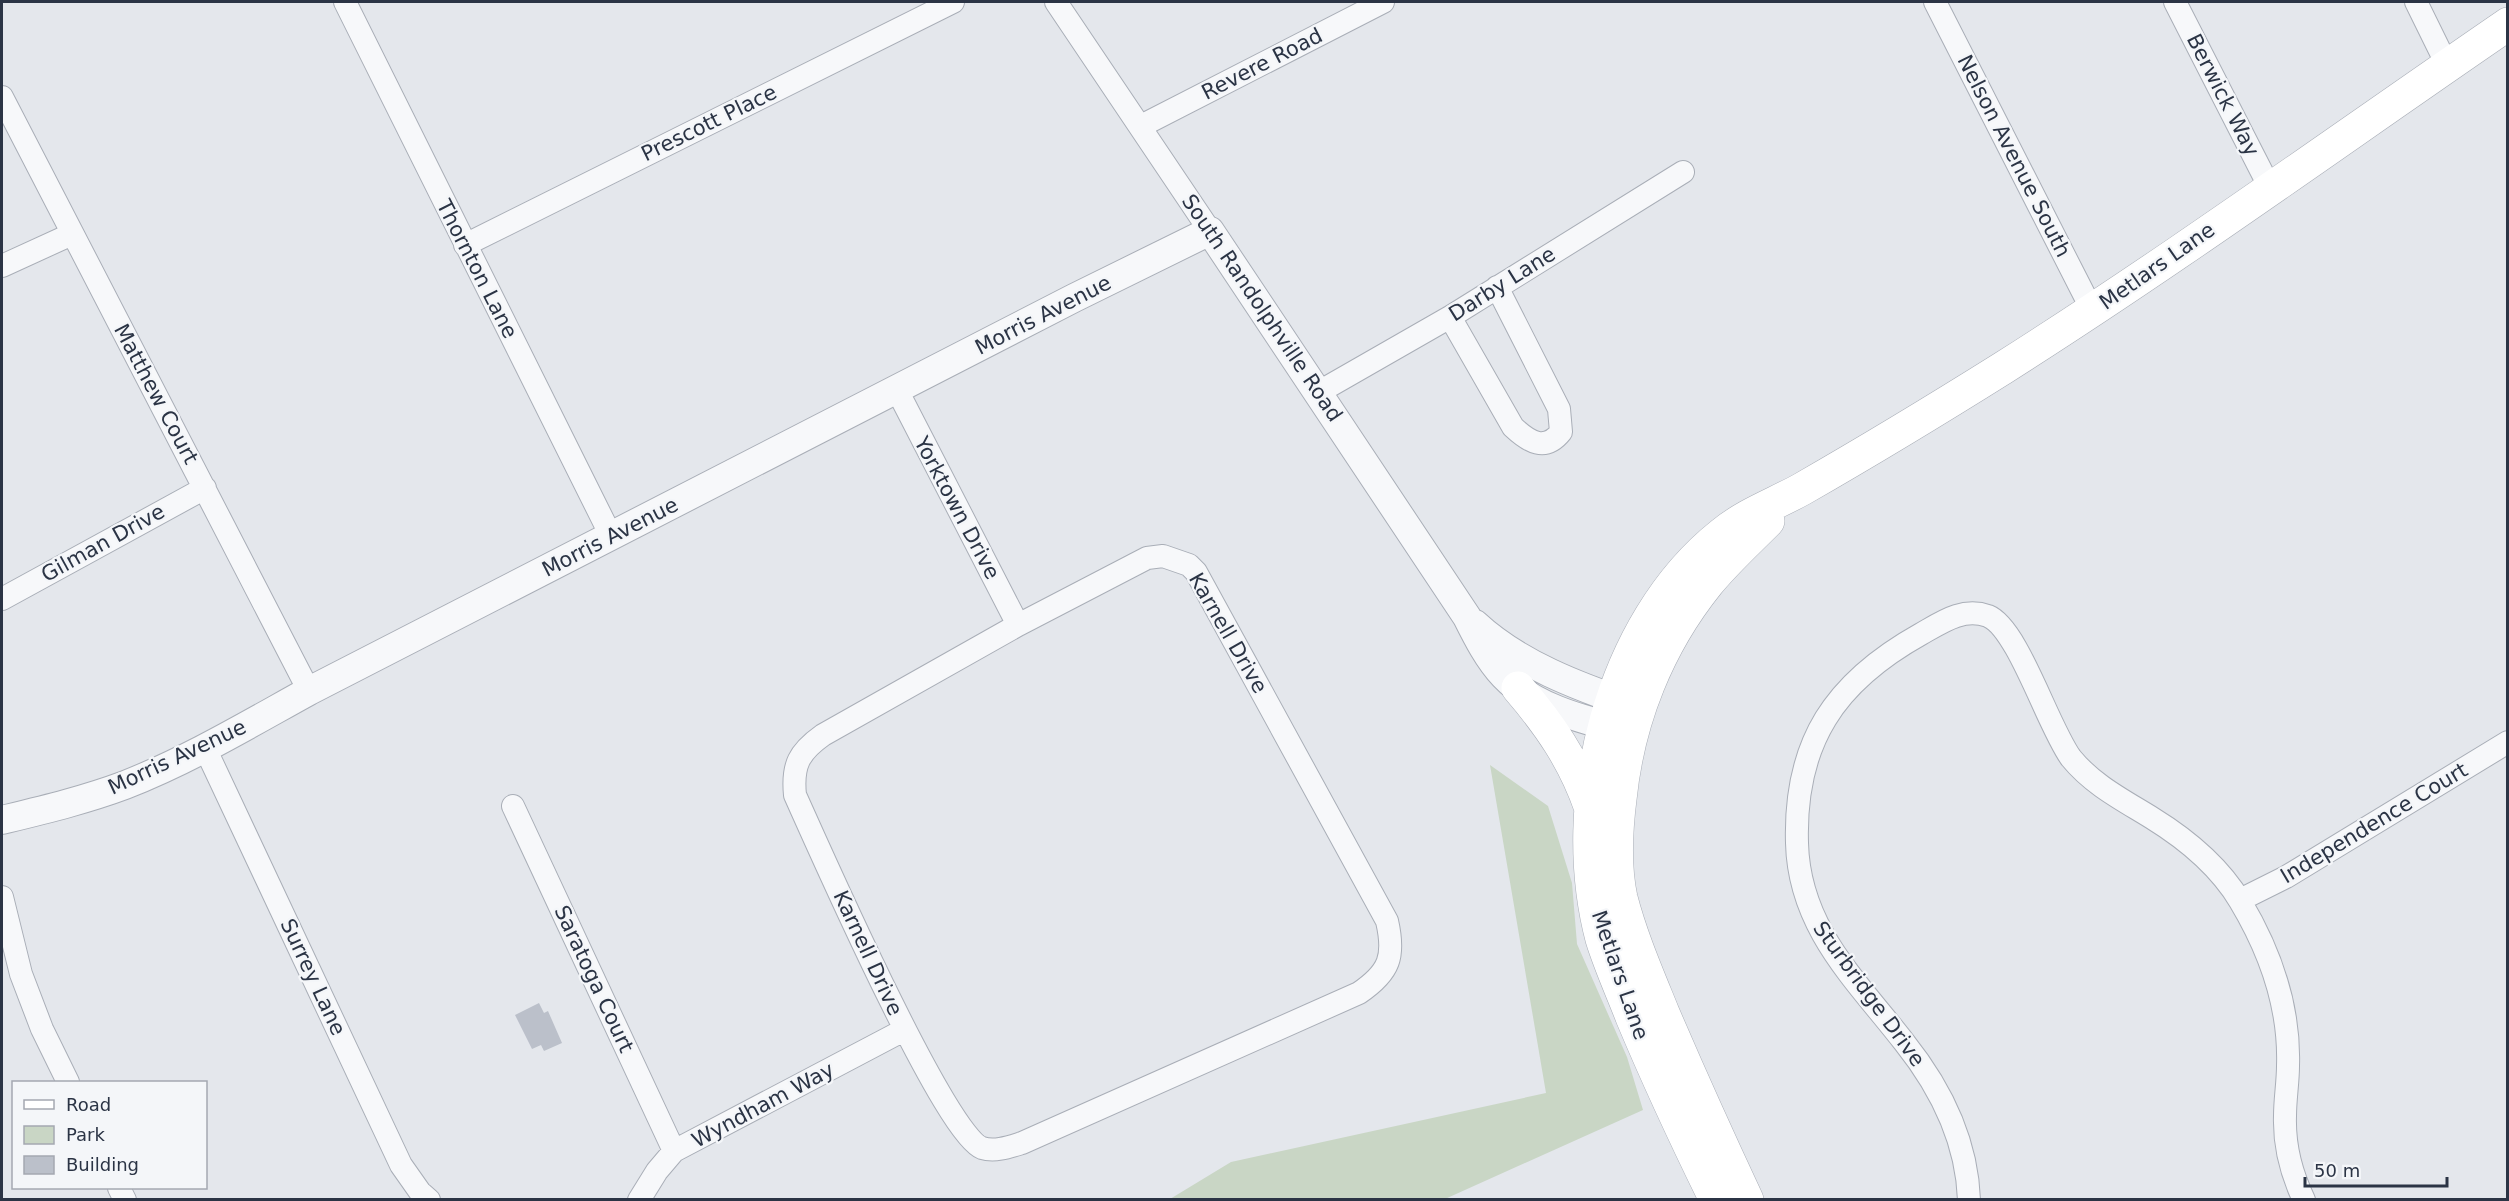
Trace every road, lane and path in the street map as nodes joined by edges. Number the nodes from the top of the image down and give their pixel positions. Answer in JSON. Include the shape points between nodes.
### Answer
{"nodes":[{"id":1,"x":345,"y":2,"type":"edge"},
{"id":2,"x":952,"y":2,"type":"edge"},
{"id":3,"x":1056,"y":2,"type":"edge"},
{"id":4,"x":1383,"y":2,"type":"edge"},
{"id":5,"x":1935,"y":2,"type":"edge"},
{"id":6,"x":2175,"y":2,"type":"edge"},
{"id":7,"x":2416,"y":2,"type":"edge"},
{"id":8,"x":2508,"y":24,"type":"edge"},
{"id":9,"x":2447,"y":65,"type":"junction"},
{"id":10,"x":2,"y":97,"type":"edge"},
{"id":11,"x":1140,"y":126,"type":"junction"},
{"id":12,"x":1683,"y":172,"type":"dead end"},
{"id":13,"x":2270,"y":188,"type":"junction"},
{"id":14,"x":1210,"y":231,"type":"junction"},
{"id":15,"x":72,"y":234,"type":"junction"},
{"id":16,"x":465,"y":245,"type":"junction"},
{"id":17,"x":2,"y":266,"type":"edge"},
{"id":18,"x":1497,"y":287,"type":"junction"},
{"id":19,"x":2092,"y":310,"type":"junction"},
{"id":20,"x":1450,"y":317,"type":"junction"},
{"id":21,"x":897,"y":390,"type":"junction"},
{"id":22,"x":1319,"y":392,"type":"junction"},
{"id":23,"x":205,"y":488,"type":"junction"},
{"id":24,"x":611,"y":536,"type":"junction"},
{"id":25,"x":2,"y":600,"type":"edge"},
{"id":26,"x":1467,"y":617,"type":"junction"},
{"id":27,"x":1018,"y":625,"type":"junction"},
{"id":28,"x":1518,"y":688,"type":"junction"},
{"id":29,"x":309,"y":691,"type":"junction"},
{"id":30,"x":1622,"y":716,"type":"junction"},
{"id":31,"x":2508,"y":742,"type":"edge"},
{"id":32,"x":205,"y":748,"type":"junction"},
{"id":33,"x":513,"y":806,"type":"dead end"},
{"id":34,"x":1591,"y":808,"type":"junction"},
{"id":35,"x":2,"y":820,"type":"edge"},
{"id":36,"x":2,"y":897,"type":"edge"},
{"id":37,"x":2240,"y":900,"type":"junction"},
{"id":38,"x":11,"y":977,"type":"edge"},
{"id":39,"x":904,"y":1030,"type":"junction"},
{"id":40,"x":67,"y":1081,"type":"edge"},
{"id":41,"x":674,"y":1151,"type":"junction"},
{"id":42,"x":429,"y":1200,"type":"edge"},
{"id":43,"x":639,"y":1200,"type":"edge"},
{"id":44,"x":1716,"y":1200,"type":"edge"},
{"id":45,"x":1747,"y":1200,"type":"edge"},
{"id":46,"x":1969,"y":1200,"type":"edge"},
{"id":47,"x":2304,"y":1200,"type":"edge"}],
"edges":[{"from":1,"to":16,"type":"street","name":"Thornton Lane"},
{"from":2,"to":16,"type":"street","name":"Prescott Place"},
{"from":3,"to":11,"type":"street","name":"South Randolphville Road"},
{"from":4,"to":11,"type":"street","name":"Revere Road"},
{"from":5,"to":19,"type":"street","name":"Nelson Avenue South"},
{"from":6,"to":13,"type":"street","name":"Berwick Way"},
{"from":7,"to":9,"type":"street"},
{"from":8,"to":9,"type":"main road","name":"Metlars Lane"},
{"from":9,"to":13,"type":"main road","name":"Metlars Lane"},
{"from":10,"to":15,"type":"street","name":"Matthew Court"},
{"from":11,"to":14,"type":"street","name":"South Randolphville Road"},
{"from":12,"to":18,"type":"street","name":"Darby Lane"},
{"from":13,"to":19,"type":"main road","name":"Metlars Lane"},
{"from":14,"to":21,"type":"street","name":"Morris Avenue"},
{"from":14,"to":22,"type":"street","name":"South Randolphville Road"},
{"from":15,"to":17,"type":"street"},
{"from":15,"to":23,"type":"street","name":"Matthew Court"},
{"from":16,"to":24,"type":"street","name":"Thornton Lane"},
{"from":18,"to":20,"type":"street","name":"Darby Lane"},
{"from":18,"to":20,"type":"street","via":[[1559,409],[1561,432],[1554,440],[1537,443],[1513,427]]},
{"from":19,"to":30,"type":"main road","name":"Metlars Lane","via":[[1925,417],[1796,492],[1707,584]]},
{"from":20,"to":22,"type":"street","name":"Darby Lane"},
{"from":21,"to":24,"type":"street","name":"Morris Avenue"},
{"from":21,"to":27,"type":"street","name":"Yorktown Drive"},
{"from":22,"to":26,"type":"street","name":"South Randolphville Road"},
{"from":23,"to":25,"type":"street","name":"Gilman Drive"},
{"from":23,"to":29,"type":"street","name":"Matthew Court"},
{"from":24,"to":29,"type":"street","name":"Morris Avenue"},
{"from":26,"to":28,"type":"street","name":"South Randolphville Road","via":[[1491,659]]},
{"from":26,"to":30,"type":"street","name":"South Randolphville Road","via":[[1525,659]]},
{"from":27,"to":39,"type":"street","name":"Karnell Drive","via":[[823,735],[797,761],[795,795]]},
{"from":27,"to":39,"type":"street","name":"Karnell Drive","via":[[1147,558],[1163,556],[1189,565],[1387,921],[1392,944],[1388,964],[1374,983],[1359,993],[1001,1150],[981,1148],[969,1138]]},
{"from":28,"to":30,"type":"street","name":"South Randolphville Road","via":[[1572,715]]},
{"from":28,"to":34,"type":"main road","via":[[1569,756]]},
{"from":29,"to":32,"type":"street","name":"Morris Avenue"},
{"from":30,"to":34,"type":"main road","name":"Metlars Lane"},
{"from":30,"to":45,"type":"main road","name":"Metlars Lane","via":[[1622,780],[1616,829],[1621,897],[1646,971]]},
{"from":31,"to":37,"type":"street","name":"Independence Court","via":[[2286,877]]},
{"from":32,"to":35,"type":"street","name":"Morris Avenue","via":[[125,785]]},
{"from":32,"to":42,"type":"street","name":"Surrey Lane","via":[[401,1165]]},
{"from":33,"to":41,"type":"street","name":"Saratoga Court"},
{"from":34,"to":44,"type":"main road","name":"Metlars Lane","via":[[1592,887],[1603,942],[1651,1064]]},
{"from":36,"to":38,"type":"street"},
{"from":37,"to":46,"type":"street","name":"Sturbridge Drive","via":[[2190,844],[2119,799],[2070,757],[2014,645],[1992,617],[1959,614],[1942,622],[1890,651],[1841,695],[1811,747],[1802,780],[1797,818],[1801,880],[1810,912],[1828,945],[1907,1045],[1949,1112],[1960,1146]]},
{"from":37,"to":47,"type":"street","name":"Sturbridge Drive","via":[[2269,958],[2281,995],[2287,1032],[2284,1118],[2288,1157]]},
{"from":38,"to":40,"type":"street"},
{"from":39,"to":41,"type":"street","name":"Wyndham Way"},
{"from":41,"to":43,"type":"street","name":"Wyndham Way"}]}
